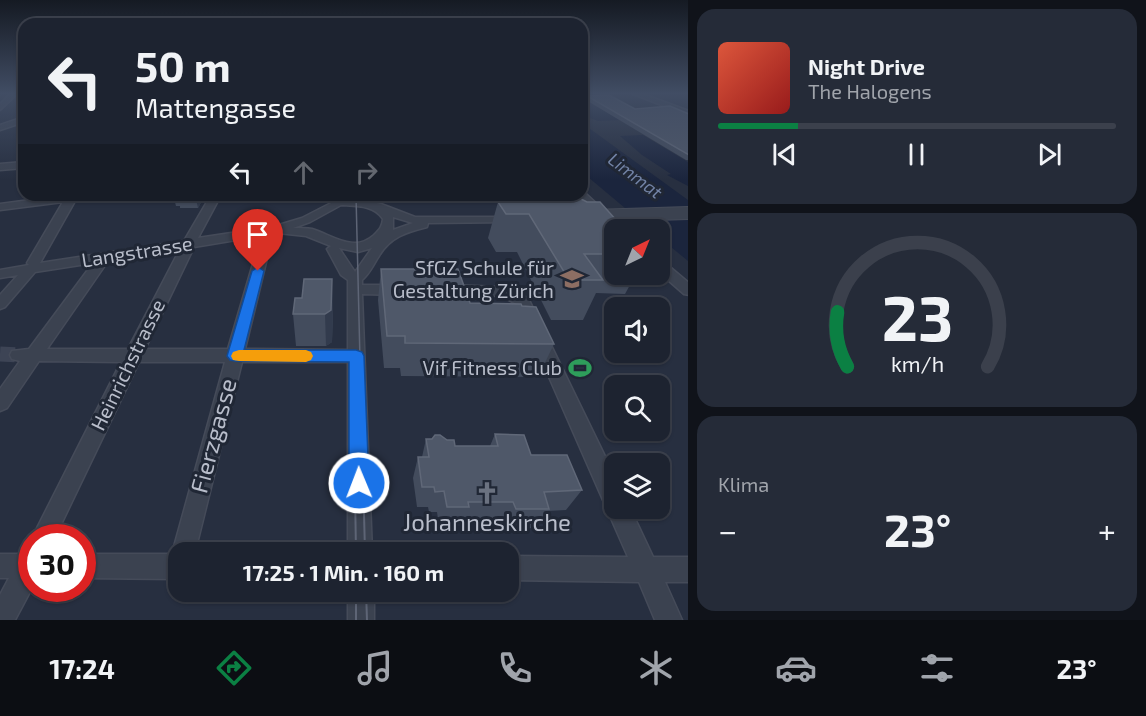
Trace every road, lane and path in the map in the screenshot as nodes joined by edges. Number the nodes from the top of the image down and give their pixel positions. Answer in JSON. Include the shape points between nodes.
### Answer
{"nodes":[{"id":1,"x":18,"y":122,"type":"edge"},
{"id":2,"x":0,"y":126,"type":"edge"},
{"id":3,"x":18,"y":166,"type":"edge"},
{"id":4,"x":0,"y":167,"type":"edge"},
{"id":5,"x":43,"y":201,"type":"edge"},
{"id":6,"x":70,"y":201,"type":"edge"},
{"id":7,"x":213,"y":201,"type":"edge"},
{"id":8,"x":337,"y":201,"type":"edge"},
{"id":9,"x":355,"y":201,"type":"edge"},
{"id":10,"x":375,"y":201,"type":"edge"},
{"id":11,"x":588,"y":201,"type":"edge"},
{"id":12,"x":0,"y":207,"type":"edge"},
{"id":13,"x":384,"y":210,"type":"junction"},
{"id":14,"x":688,"y":213,"type":"edge"},
{"id":15,"x":584,"y":217,"type":"edge"},
{"id":16,"x":519,"y":219,"type":"edge"},
{"id":17,"x":607,"y":219,"type":"edge"},
{"id":18,"x":465,"y":221,"type":"junction"},
{"id":19,"x":274,"y":230,"type":"junction"},
{"id":20,"x":320,"y":238,"type":"junction"},
{"id":21,"x":188,"y":244,"type":"junction"},
{"id":22,"x":333,"y":249,"type":"junction"},
{"id":23,"x":263,"y":250,"type":"dead end"},
{"id":24,"x":374,"y":254,"type":"junction"},
{"id":25,"x":104,"y":258,"type":"junction"},
{"id":26,"x":32,"y":266,"type":"junction"},
{"id":27,"x":0,"y":274,"type":"edge"},
{"id":28,"x":670,"y":275,"type":"edge"},
{"id":29,"x":355,"y":284,"type":"junction"},
{"id":30,"x":411,"y":290,"type":"edge"},
{"id":31,"x":433,"y":290,"type":"edge"},
{"id":32,"x":688,"y":291,"type":"edge"},
{"id":33,"x":0,"y":304,"type":"edge"},
{"id":34,"x":18,"y":355,"type":"tunnel mouth"},
{"id":35,"x":36,"y":355,"type":"junction"},
{"id":36,"x":133,"y":356,"type":"junction"},
{"id":37,"x":235,"y":356,"type":"junction"},
{"id":38,"x":356,"y":356,"type":"junction"},
{"id":39,"x":0,"y":403,"type":"edge"},
{"id":40,"x":604,"y":477,"type":"edge"},
{"id":41,"x":623,"y":519,"type":"edge"},
{"id":42,"x":49,"y":524,"type":"edge"},
{"id":43,"x":186,"y":542,"type":"edge"},
{"id":44,"x":360,"y":542,"type":"edge"},
{"id":45,"x":18,"y":565,"type":"edge"},
{"id":46,"x":0,"y":566,"type":"edge"},
{"id":47,"x":96,"y":566,"type":"edge"},
{"id":48,"x":168,"y":567,"type":"edge"},
{"id":49,"x":519,"y":568,"type":"edge"},
{"id":50,"x":646,"y":570,"type":"junction"},
{"id":51,"x":688,"y":570,"type":"edge"},
{"id":52,"x":18,"y":589,"type":"edge"},
{"id":53,"x":361,"y":602,"type":"edge"},
{"id":54,"x":1,"y":620,"type":"edge"},
{"id":55,"x":361,"y":620,"type":"edge"},
{"id":56,"x":669,"y":620,"type":"edge"}],
"edges":[{"from":1,"to":2,"type":"street"},
{"from":3,"to":4,"type":"street"},
{"from":5,"to":12,"type":"street"},
{"from":6,"to":26,"type":"street"},
{"from":7,"to":21,"type":"street","name":"Heinrichstrasse"},
{"from":8,"to":19,"type":"street","via":[[306,220]]},
{"from":9,"to":13,"type":"street"},
{"from":10,"to":13,"type":"street"},
{"from":11,"to":17,"type":"street"},
{"from":13,"to":18,"type":"street","via":[[414,220]]},
{"from":13,"to":20,"type":"street","via":[[388,228],[365,246],[352,248]]},
{"from":14,"to":15,"type":"street","bridge":true},
{"from":16,"to":18,"type":"street"},
{"from":18,"to":24,"type":"street","via":[[404,229]]},
{"from":19,"to":20,"type":"street","via":[[309,232]]},
{"from":19,"to":21,"type":"street","name":"Langstrasse"},
{"from":20,"to":22,"type":"street"},
{"from":21,"to":25,"type":"street","name":"Langstrasse"},
{"from":21,"to":36,"type":"street","name":"Heinrichstrasse"},
{"from":22,"to":24,"type":"street","via":[[348,255]]},
{"from":22,"to":29,"type":"street"},
{"from":23,"to":37,"type":"street","name":"Fierzgasse"},
{"from":24,"to":29,"type":"street"},
{"from":25,"to":26,"type":"street","name":"Langstrasse"},
{"from":25,"to":35,"type":"street"},
{"from":26,"to":27,"type":"street","name":"Langstrasse"},
{"from":26,"to":33,"type":"street"},
{"from":28,"to":32,"type":"street"},
{"from":29,"to":30,"type":"street"},
{"from":29,"to":38,"type":"street"},
{"from":31,"to":40,"type":"street","via":[[502,292],[523,302]]},
{"from":34,"to":35,"type":"street"},
{"from":35,"to":36,"type":"street"},
{"from":35,"to":39,"type":"street"},
{"from":36,"to":37,"type":"street"},
{"from":36,"to":42,"type":"street","name":"Heinrichstrasse"},
{"from":37,"to":38,"type":"street"},
{"from":37,"to":43,"type":"street","name":"Fierzgasse"},
{"from":38,"to":44,"type":"street"},
{"from":41,"to":50,"type":"street"},
{"from":45,"to":46,"type":"street"},
{"from":47,"to":48,"type":"street"},
{"from":49,"to":50,"type":"street"},
{"from":50,"to":51,"type":"street"},
{"from":50,"to":56,"type":"street"},
{"from":52,"to":54,"type":"street"},
{"from":53,"to":55,"type":"street"}]}
